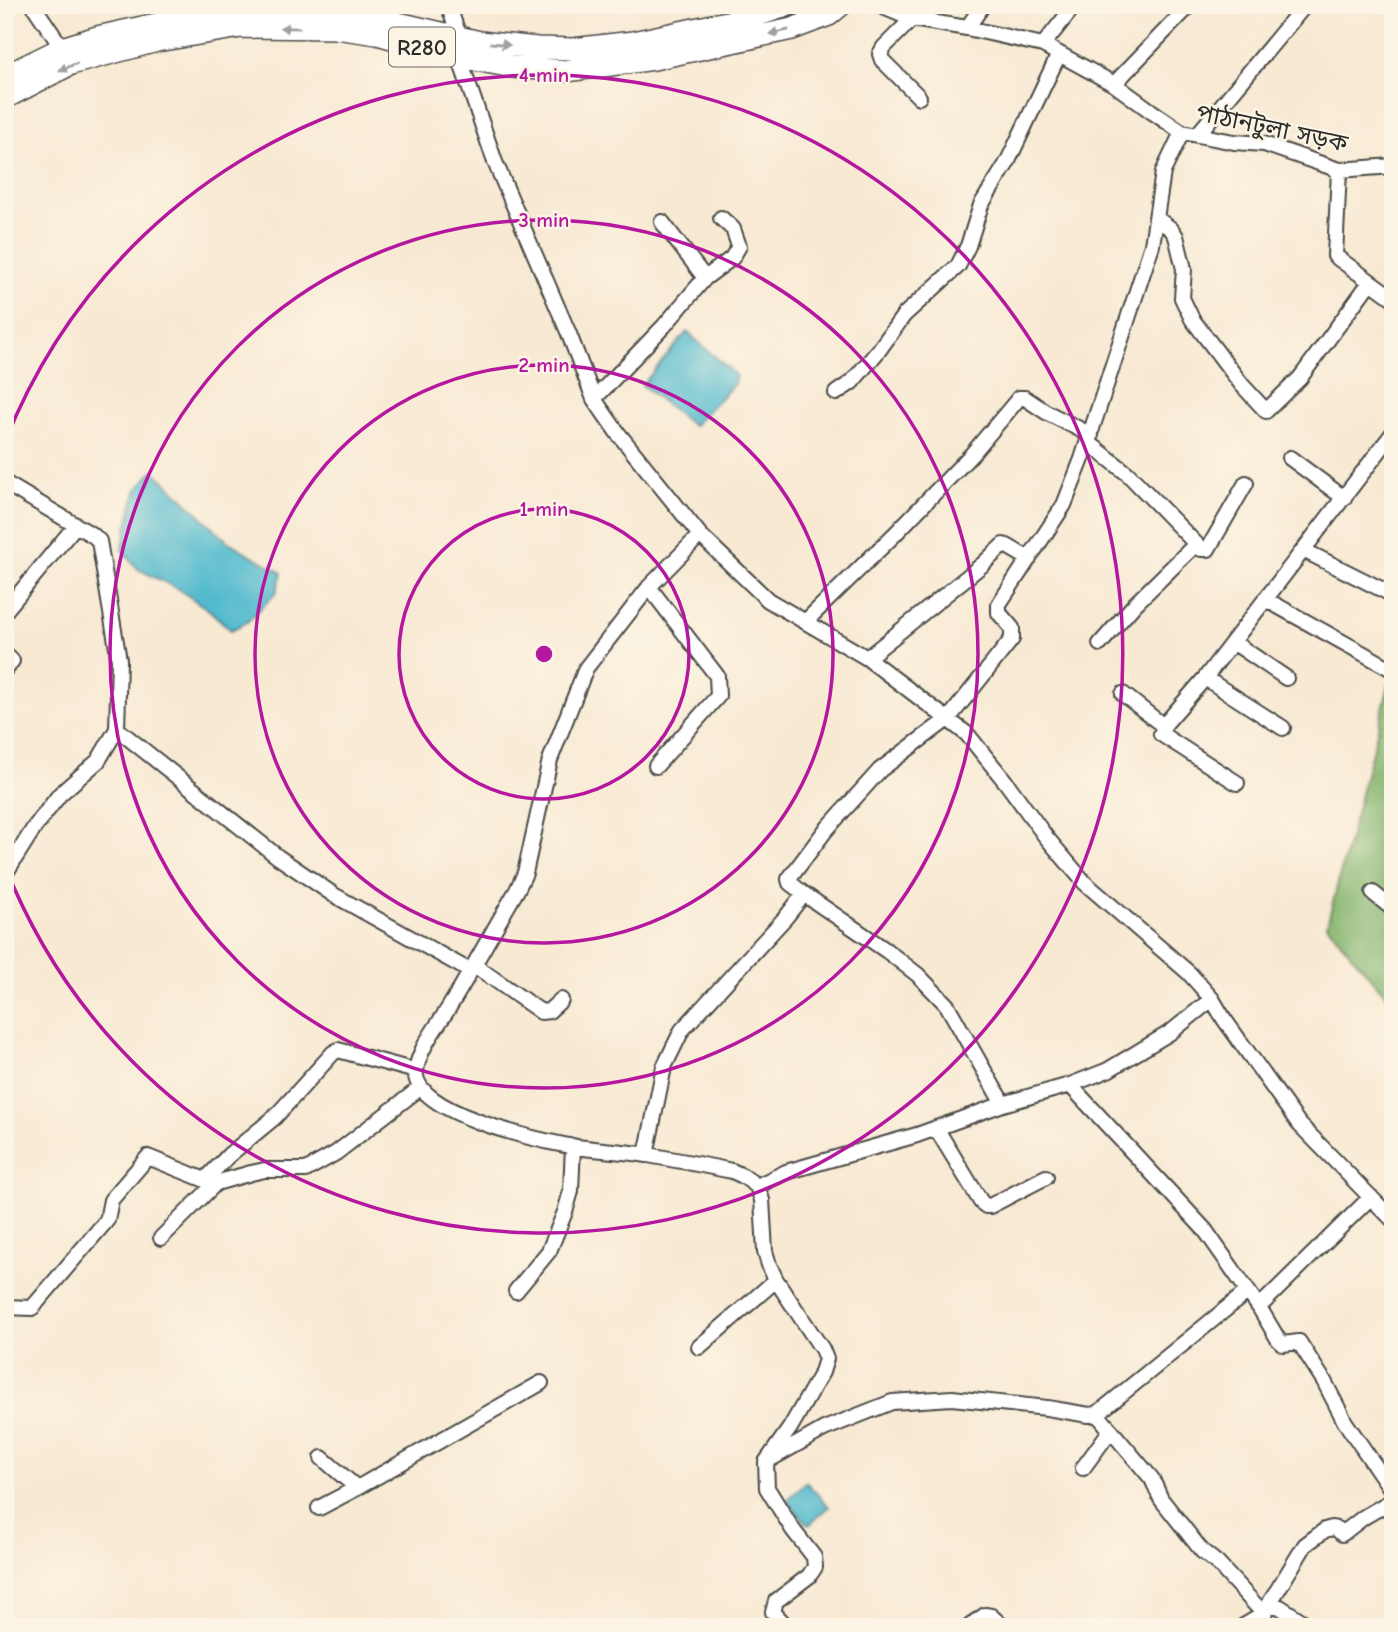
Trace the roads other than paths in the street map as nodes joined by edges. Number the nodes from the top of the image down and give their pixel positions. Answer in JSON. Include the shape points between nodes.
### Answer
{"nodes":[{"id":1,"x":33,"y":5,"type":"edge"},
{"id":2,"x":448,"y":5,"type":"edge"},
{"id":3,"x":789,"y":5,"type":"edge"},
{"id":4,"x":841,"y":5,"type":"edge"},
{"id":5,"x":878,"y":5,"type":"edge"},
{"id":6,"x":984,"y":5,"type":"edge"},
{"id":7,"x":1076,"y":5,"type":"edge"},
{"id":8,"x":1190,"y":5,"type":"edge"},
{"id":9,"x":1305,"y":5,"type":"edge"},
{"id":10,"x":750,"y":11,"type":"edge"},
{"id":11,"x":193,"y":18,"type":"edge"},
{"id":12,"x":912,"y":19,"type":"junction"},
{"id":13,"x":967,"y":28,"type":"junction"},
{"id":14,"x":1044,"y":45,"type":"junction"},
{"id":15,"x":459,"y":47,"type":"junction"},
{"id":16,"x":62,"y":48,"type":"junction"},
{"id":17,"x":1059,"y":54,"type":"junction"},
{"id":18,"x":5,"y":76,"type":"edge"},
{"id":19,"x":1114,"y":84,"type":"junction"},
{"id":20,"x":919,"y":97,"type":"dead end"},
{"id":21,"x":5,"y":98,"type":"edge"},
{"id":22,"x":1189,"y":133,"type":"junction"},
{"id":23,"x":1393,"y":166,"type":"edge"},
{"id":24,"x":1339,"y":170,"type":"junction"},
{"id":25,"x":721,"y":218,"type":"dead end"},
{"id":26,"x":1156,"y":219,"type":"junction"},
{"id":27,"x":662,"y":222,"type":"dead end"},
{"id":28,"x":705,"y":278,"type":"junction"},
{"id":29,"x":1370,"y":282,"type":"junction"},
{"id":30,"x":1393,"y":298,"type":"edge"},
{"id":31,"x":836,"y":393,"type":"dead end"},
{"id":32,"x":594,"y":399,"type":"junction"},
{"id":33,"x":1393,"y":433,"type":"edge"},
{"id":34,"x":1090,"y":439,"type":"junction"},
{"id":35,"x":1290,"y":458,"type":"dead end"},
{"id":36,"x":5,"y":483,"type":"edge"},
{"id":37,"x":1247,"y":483,"type":"dead end"},
{"id":38,"x":1343,"y":498,"type":"junction"},
{"id":39,"x":76,"y":525,"type":"junction"},
{"id":40,"x":700,"y":535,"type":"junction"},
{"id":41,"x":1196,"y":544,"type":"junction"},
{"id":42,"x":1303,"y":550,"type":"junction"},
{"id":43,"x":1029,"y":559,"type":"junction"},
{"id":44,"x":649,"y":587,"type":"junction"},
{"id":45,"x":1393,"y":595,"type":"edge"},
{"id":46,"x":1265,"y":599,"type":"junction"},
{"id":47,"x":5,"y":611,"type":"edge"},
{"id":48,"x":806,"y":621,"type":"junction"},
{"id":49,"x":1233,"y":642,"type":"junction"},
{"id":50,"x":1100,"y":644,"type":"dead end"},
{"id":51,"x":5,"y":654,"type":"edge"},
{"id":52,"x":867,"y":658,"type":"junction"},
{"id":53,"x":5,"y":669,"type":"edge"},
{"id":54,"x":1393,"y":670,"type":"edge"},
{"id":55,"x":1205,"y":678,"type":"junction"},
{"id":56,"x":1286,"y":678,"type":"dead end"},
{"id":57,"x":1123,"y":694,"type":"dead end"},
{"id":58,"x":948,"y":718,"type":"junction"},
{"id":59,"x":1165,"y":724,"type":"junction"},
{"id":60,"x":1283,"y":728,"type":"dead end"},
{"id":61,"x":117,"y":729,"type":"junction"},
{"id":62,"x":656,"y":766,"type":"dead end"},
{"id":63,"x":1237,"y":783,"type":"dead end"},
{"id":64,"x":5,"y":874,"type":"edge"},
{"id":65,"x":1373,"y":893,"type":"dead end"},
{"id":66,"x":804,"y":894,"type":"junction"},
{"id":67,"x":1393,"y":909,"type":"edge"},
{"id":68,"x":472,"y":968,"type":"junction"},
{"id":69,"x":1212,"y":999,"type":"junction"},
{"id":70,"x":561,"y":1000,"type":"dead end"},
{"id":71,"x":415,"y":1071,"type":"junction"},
{"id":72,"x":1070,"y":1085,"type":"junction"},
{"id":73,"x":420,"y":1088,"type":"junction"},
{"id":74,"x":1003,"y":1104,"type":"junction"},
{"id":75,"x":936,"y":1128,"type":"junction"},
{"id":76,"x":573,"y":1146,"type":"junction"},
{"id":77,"x":646,"y":1155,"type":"junction"},
{"id":78,"x":1046,"y":1177,"type":"dead end"},
{"id":79,"x":211,"y":1182,"type":"junction"},
{"id":80,"x":757,"y":1186,"type":"junction"},
{"id":81,"x":1371,"y":1196,"type":"junction"},
{"id":82,"x":1393,"y":1220,"type":"edge"},
{"id":83,"x":161,"y":1238,"type":"dead end"},
{"id":84,"x":776,"y":1280,"type":"junction"},
{"id":85,"x":516,"y":1291,"type":"dead end"},
{"id":86,"x":1248,"y":1291,"type":"junction"},
{"id":87,"x":5,"y":1307,"type":"edge"},
{"id":88,"x":1259,"y":1307,"type":"junction"},
{"id":89,"x":699,"y":1347,"type":"dead end"},
{"id":90,"x":541,"y":1383,"type":"dead end"},
{"id":91,"x":1097,"y":1414,"type":"junction"},
{"id":92,"x":1110,"y":1431,"type":"junction"},
{"id":93,"x":322,"y":1458,"type":"dead end"},
{"id":94,"x":766,"y":1462,"type":"junction"},
{"id":95,"x":1083,"y":1468,"type":"dead end"},
{"id":96,"x":357,"y":1488,"type":"junction"},
{"id":97,"x":1393,"y":1492,"type":"edge"},
{"id":98,"x":1393,"y":1500,"type":"edge"},
{"id":99,"x":318,"y":1508,"type":"dead end"},
{"id":100,"x":1267,"y":1609,"type":"junction"},
{"id":101,"x":787,"y":1627,"type":"edge"},
{"id":102,"x":969,"y":1627,"type":"edge"},
{"id":103,"x":1003,"y":1627,"type":"edge"},
{"id":104,"x":1242,"y":1627,"type":"edge"},
{"id":105,"x":1311,"y":1627,"type":"edge"}],
"edges":[{"from":1,"to":16,"type":"street"},
{"from":2,"to":15,"type":"street"},
{"from":3,"to":10,"type":"main road","number":"R280"},
{"from":4,"to":15,"type":"main road","number":"R280","one_way":true,"via":[[829,15],[792,29],[654,59],[566,71],[513,67]]},
{"from":5,"to":12,"type":"street","name":"পাঠানটুলা সড়ক"},
{"from":6,"to":13,"type":"street"},
{"from":7,"to":14,"type":"street"},
{"from":8,"to":19,"type":"street"},
{"from":9,"to":22,"type":"street"},
{"from":15,"to":10,"type":"main road","number":"R280","one_way":true,"via":[[491,44],[573,49],[632,42]]},
{"from":11,"to":15,"type":"main road","number":"R280","via":[[241,27],[336,29]]},
{"from":11,"to":16,"type":"main road","number":"R280","via":[[136,27]]},
{"from":11,"to":21,"type":"main road","number":"R280","one_way":true,"via":[[157,41],[71,64]]},
{"from":12,"to":13,"type":"street","name":"পাঠানটুলা সড়ক"},
{"from":12,"to":20,"type":"street","via":[[880,54]]},
{"from":13,"to":14,"type":"street","name":"পাঠানটুলা সড়ক"},
{"from":14,"to":17,"type":"street","name":"পাঠানটুলা সড়ক"},
{"from":15,"to":32,"type":"street","via":[[495,162]]},
{"from":16,"to":18,"type":"main road","number":"R280"},
{"from":17,"to":19,"type":"street","name":"পাঠানটুলা সড়ক"},
{"from":17,"to":31,"type":"street","via":[[1007,163],[981,205],[958,266],[904,315],[852,382]]},
{"from":19,"to":22,"type":"street","name":"পাঠানটুলা সড়ক"},
{"from":22,"to":24,"type":"street","name":"পাঠানটুলা সড়ক","via":[[1265,144]]},
{"from":22,"to":26,"type":"street","via":[[1163,172]]},
{"from":23,"to":24,"type":"street","name":"পাঠানটুলা সড়ক"},
{"from":24,"to":29,"type":"street","via":[[1335,256]]},
{"from":25,"to":28,"type":"street","via":[[733,229],[739,246],[732,258]]},
{"from":26,"to":29,"type":"street","via":[[1176,236],[1184,269],[1182,298],[1192,319],[1266,411],[1300,378]]},
{"from":26,"to":34,"type":"street","via":[[1152,245]]},
{"from":27,"to":28,"type":"street"},
{"from":28,"to":32,"type":"street"},
{"from":29,"to":30,"type":"street"},
{"from":32,"to":40,"type":"street"},
{"from":33,"to":38,"type":"street"},
{"from":34,"to":41,"type":"street"},
{"from":34,"to":43,"type":"street","via":[[1064,505]]},
{"from":34,"to":48,"type":"street","via":[[1026,398],[1019,398],[972,454]]},
{"from":35,"to":38,"type":"street"},
{"from":36,"to":39,"type":"street"},
{"from":37,"to":41,"type":"street","via":[[1208,549]]},
{"from":38,"to":42,"type":"street"},
{"from":39,"to":47,"type":"street"},
{"from":39,"to":61,"type":"street","via":[[99,541],[119,660]]},
{"from":40,"to":44,"type":"street"},
{"from":40,"to":48,"type":"street","via":[[768,600]]},
{"from":41,"to":50,"type":"street"},
{"from":42,"to":45,"type":"street"},
{"from":42,"to":46,"type":"street"},
{"from":43,"to":52,"type":"street","via":[[1003,545]]},
{"from":43,"to":58,"type":"street","via":[[999,604],[999,613],[1012,628],[1012,639]]},
{"from":44,"to":62,"type":"street","via":[[717,676],[718,696]]},
{"from":44,"to":68,"type":"street","via":[[586,668],[550,760],[524,873]]},
{"from":46,"to":49,"type":"street"},
{"from":46,"to":54,"type":"street"},
{"from":48,"to":52,"type":"street"},
{"from":49,"to":55,"type":"street"},
{"from":49,"to":56,"type":"street"},
{"from":51,"to":53,"type":"street","via":[[12,661]]},
{"from":52,"to":58,"type":"street"},
{"from":55,"to":59,"type":"street"},
{"from":55,"to":60,"type":"street"},
{"from":57,"to":59,"type":"street"},
{"from":58,"to":66,"type":"street","via":[[880,770],[825,831],[789,880]]},
{"from":58,"to":69,"type":"street","via":[[967,734],[1085,883],[1189,973]]},
{"from":59,"to":63,"type":"street","via":[[1161,734]]},
{"from":61,"to":64,"type":"street","via":[[98,761],[60,794]]},
{"from":61,"to":68,"type":"street","via":[[334,895]]},
{"from":65,"to":67,"type":"street"},
{"from":66,"to":74,"type":"street","via":[[918,975],[947,1005]]},
{"from":66,"to":77,"type":"street","via":[[682,1030],[664,1067]]},
{"from":68,"to":70,"type":"street","via":[[541,1012]]},
{"from":68,"to":71,"type":"street"},
{"from":69,"to":72,"type":"street","via":[[1129,1058]]},
{"from":69,"to":81,"type":"street","via":[[1299,1124]]},
{"from":71,"to":73,"type":"street"},
{"from":71,"to":79,"type":"street","via":[[338,1050],[275,1117],[229,1155]]},
{"from":72,"to":74,"type":"street"},
{"from":72,"to":86,"type":"street","via":[[1205,1230]]},
{"from":73,"to":76,"type":"street","via":[[448,1109],[493,1127]]},
{"from":73,"to":79,"type":"street","via":[[336,1153],[306,1170],[265,1170]]},
{"from":74,"to":75,"type":"street"},
{"from":75,"to":78,"type":"street","via":[[986,1206]]},
{"from":75,"to":80,"type":"street","via":[[786,1172]]},
{"from":76,"to":77,"type":"street"},
{"from":76,"to":85,"type":"street","via":[[565,1212],[549,1251]]},
{"from":77,"to":80,"type":"street","via":[[732,1171]]},
{"from":79,"to":83,"type":"street"},
{"from":79,"to":87,"type":"street","via":[[148,1157],[111,1200],[107,1220],[32,1308]]},
{"from":80,"to":84,"type":"street","via":[[765,1251]]},
{"from":81,"to":82,"type":"street"},
{"from":81,"to":88,"type":"street"},
{"from":84,"to":89,"type":"street"},
{"from":84,"to":94,"type":"street","via":[[826,1359],[790,1428]]},
{"from":86,"to":88,"type":"street"},
{"from":86,"to":91,"type":"street"},
{"from":88,"to":97,"type":"street","via":[[1283,1344],[1299,1342],[1345,1422]]},
{"from":90,"to":96,"type":"street"},
{"from":91,"to":92,"type":"street"},
{"from":91,"to":94,"type":"street","via":[[952,1398],[892,1402],[824,1429]]},
{"from":92,"to":95,"type":"street"},
{"from":92,"to":100,"type":"street","via":[[1152,1479],[1161,1499],[1202,1551]]},
{"from":93,"to":96,"type":"street"},
{"from":94,"to":101,"type":"street","via":[[767,1488],[814,1557],[815,1567],[809,1576],[774,1606],[773,1612]]},
{"from":96,"to":99,"type":"street"},
{"from":98,"to":100,"type":"street","via":[[1342,1534],[1337,1529],[1325,1530],[1305,1545]]},
{"from":100,"to":104,"type":"street"},
{"from":100,"to":105,"type":"street","via":[[1280,1606]]},
{"from":102,"to":103,"type":"street","via":[[985,1615]]}]}
